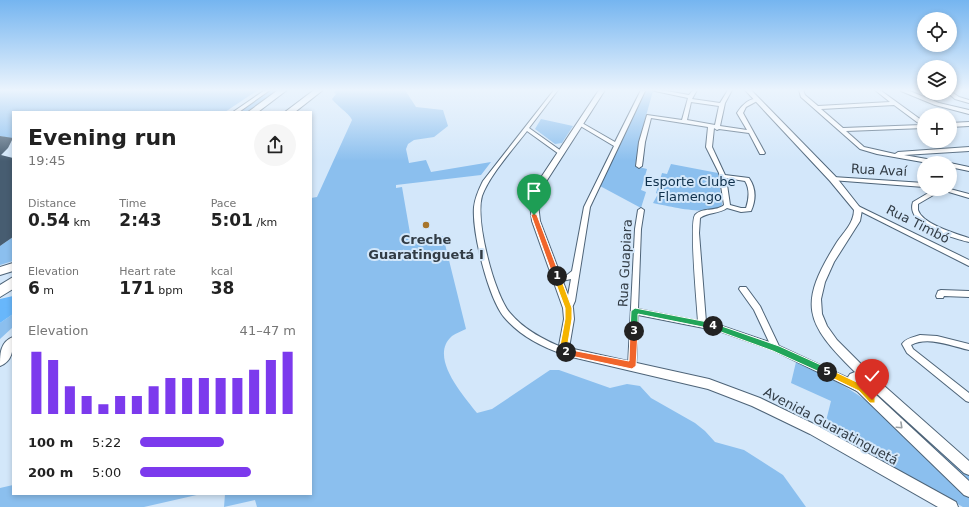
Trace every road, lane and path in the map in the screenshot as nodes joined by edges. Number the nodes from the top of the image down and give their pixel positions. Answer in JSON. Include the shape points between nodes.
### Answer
{"nodes":[{"id":1,"x":537,"y":114,"type":"edge"},
{"id":2,"x":587,"y":114,"type":"edge"},
{"id":3,"x":632,"y":114,"type":"edge"},
{"id":4,"x":686,"y":114,"type":"edge"},
{"id":5,"x":718,"y":114,"type":"edge"},
{"id":6,"x":741,"y":114,"type":"edge"},
{"id":7,"x":770,"y":114,"type":"edge"},
{"id":8,"x":822,"y":114,"type":"edge"},
{"id":9,"x":684,"y":122,"type":"junction"},
{"id":10,"x":580,"y":124,"type":"junction"},
{"id":11,"x":969,"y":124,"type":"edge"},
{"id":12,"x":917,"y":125,"type":"edge"},
{"id":13,"x":957,"y":125,"type":"edge"},
{"id":14,"x":526,"y":128,"type":"junction"},
{"id":15,"x":714,"y":128,"type":"junction"},
{"id":16,"x":841,"y":130,"type":"junction"},
{"id":17,"x":750,"y":132,"type":"junction"},
{"id":18,"x":521,"y":134,"type":"junction"},
{"id":19,"x":537,"y":136,"type":"junction"},
{"id":20,"x":616,"y":145,"type":"junction"},
{"id":21,"x":969,"y":149,"type":"edge"},
{"id":22,"x":561,"y":153,"type":"junction"},
{"id":23,"x":762,"y":153,"type":"dead end"},
{"id":24,"x":894,"y":155,"type":"junction"},
{"id":25,"x":917,"y":159,"type":"edge"},
{"id":26,"x":639,"y":166,"type":"dead end"},
{"id":27,"x":957,"y":166,"type":"edge"},
{"id":28,"x":969,"y":170,"type":"edge"},
{"id":29,"x":722,"y":176,"type":"junction"},
{"id":30,"x":833,"y":179,"type":"junction"},
{"id":31,"x":917,"y":185,"type":"edge"},
{"id":32,"x":957,"y":193,"type":"edge"},
{"id":33,"x":927,"y":196,"type":"edge"},
{"id":34,"x":969,"y":196,"type":"edge"},
{"id":35,"x":726,"y":206,"type":"junction"},
{"id":36,"x":856,"y":207,"type":"junction"},
{"id":37,"x":641,"y":210,"type":"dead end"},
{"id":38,"x":969,"y":240,"type":"edge"},
{"id":39,"x":969,"y":263,"type":"edge"},
{"id":40,"x":12,"y":267,"type":"edge"},
{"id":41,"x":0,"y":271,"type":"edge"},
{"id":42,"x":575,"y":273,"type":"junction"},
{"id":43,"x":558,"y":278,"type":"junction"},
{"id":44,"x":12,"y":283,"type":"edge"},
{"id":45,"x":743,"y":289,"type":"dead end"},
{"id":46,"x":0,"y":292,"type":"edge"},
{"id":47,"x":969,"y":294,"type":"edge"},
{"id":48,"x":940,"y":296,"type":"dead end"},
{"id":49,"x":568,"y":308,"type":"junction"},
{"id":50,"x":635,"y":311,"type":"junction"},
{"id":51,"x":702,"y":323,"type":"junction"},
{"id":52,"x":12,"y":340,"type":"edge"},
{"id":53,"x":12,"y":344,"type":"edge"},
{"id":54,"x":0,"y":347,"type":"edge"},
{"id":55,"x":969,"y":347,"type":"edge"},
{"id":56,"x":776,"y":348,"type":"junction"},
{"id":57,"x":563,"y":351,"type":"junction"},
{"id":58,"x":849,"y":359,"type":"junction"},
{"id":59,"x":0,"y":360,"type":"edge"},
{"id":60,"x":632,"y":366,"type":"junction"},
{"id":61,"x":836,"y":376,"type":"junction"},
{"id":62,"x":854,"y":377,"type":"junction"},
{"id":63,"x":865,"y":384,"type":"junction"},
{"id":64,"x":969,"y":398,"type":"edge"},
{"id":65,"x":969,"y":469,"type":"edge"},
{"id":66,"x":969,"y":490,"type":"edge"},
{"id":67,"x":951,"y":507,"type":"edge"}],
"edges":[{"from":1,"to":14,"type":"street","name":"Avenida Guaratinguetá"},
{"from":2,"to":10,"type":"street"},
{"from":3,"to":20,"type":"street"},
{"from":4,"to":9,"type":"street"},
{"from":5,"to":15,"type":"street"},
{"from":6,"to":17,"type":"street"},
{"from":7,"to":30,"type":"street"},
{"from":8,"to":16,"type":"street"},
{"from":9,"to":15,"type":"street"},
{"from":9,"to":26,"type":"street","via":[[648,117]]},
{"from":10,"to":20,"type":"street"},
{"from":10,"to":22,"type":"street"},
{"from":11,"to":13,"type":"street"},
{"from":12,"to":16,"type":"street"},
{"from":14,"to":18,"type":"street","name":"Avenida Guaratinguetá"},
{"from":14,"to":19,"type":"street"},
{"from":15,"to":17,"type":"street"},
{"from":15,"to":29,"type":"street","via":[[709,148]]},
{"from":16,"to":24,"type":"street","via":[[862,148]]},
{"from":17,"to":23,"type":"street"},
{"from":18,"to":19,"type":"street"},
{"from":18,"to":57,"type":"street","name":"Avenida Guaratinguetá","via":[[483,186],[477,204],[478,224],[495,293],[501,307],[526,333]]},
{"from":19,"to":22,"type":"street"},
{"from":20,"to":42,"type":"street","via":[[587,206]]},
{"from":21,"to":24,"type":"street","via":[[906,152]]},
{"from":22,"to":43,"type":"street","via":[[535,193],[533,210]]},
{"from":24,"to":25,"type":"street"},
{"from":27,"to":28,"type":"street"},
{"from":29,"to":35,"type":"street"},
{"from":29,"to":35,"type":"street","via":[[747,180],[752,198],[749,210]]},
{"from":30,"to":31,"type":"street","name":"Rua Avaí"},
{"from":30,"to":36,"type":"street"},
{"from":32,"to":34,"type":"street"},
{"from":33,"to":38,"type":"street","via":[[914,203],[918,216],[938,230]]},
{"from":35,"to":51,"type":"street","via":[[716,212],[700,213],[697,217]]},
{"from":36,"to":39,"type":"street","name":"Rua Timbó"},
{"from":36,"to":58,"type":"street","via":[[858,217],[832,256],[816,291],[814,303],[823,330]]},
{"from":37,"to":50,"type":"street","name":"Rua Guapiara"},
{"from":40,"to":41,"type":"highway"},
{"from":42,"to":43,"type":"street","via":[[569,277]]},
{"from":42,"to":49,"type":"street"},
{"from":43,"to":49,"type":"street"},
{"from":44,"to":46,"type":"highway"},
{"from":45,"to":56,"type":"street","via":[[757,308]]},
{"from":47,"to":48,"type":"street","via":[[941,293]]},
{"from":49,"to":57,"type":"street","via":[[569,319]]},
{"from":50,"to":51,"type":"street"},
{"from":50,"to":60,"type":"street","name":"Rua Guapiara"},
{"from":51,"to":56,"type":"street"},
{"from":52,"to":54,"type":"highway"},
{"from":53,"to":59,"type":"highway"},
{"from":55,"to":64,"type":"street","via":[[929,338],[909,342],[906,346]]},
{"from":56,"to":61,"type":"street"},
{"from":57,"to":60,"type":"street","name":"Avenida Guaratinguetá"},
{"from":58,"to":62,"type":"street","via":[[854,368]]},
{"from":58,"to":63,"type":"street"},
{"from":60,"to":67,"type":"street","name":"Avenida Guaratinguetá","via":[[709,384],[756,402],[814,430]]},
{"from":61,"to":62,"type":"street"},
{"from":61,"to":63,"type":"street"},
{"from":62,"to":63,"type":"street","via":[[855,384]]},
{"from":63,"to":65,"type":"street"},
{"from":63,"to":66,"type":"street","one_way":true}]}
